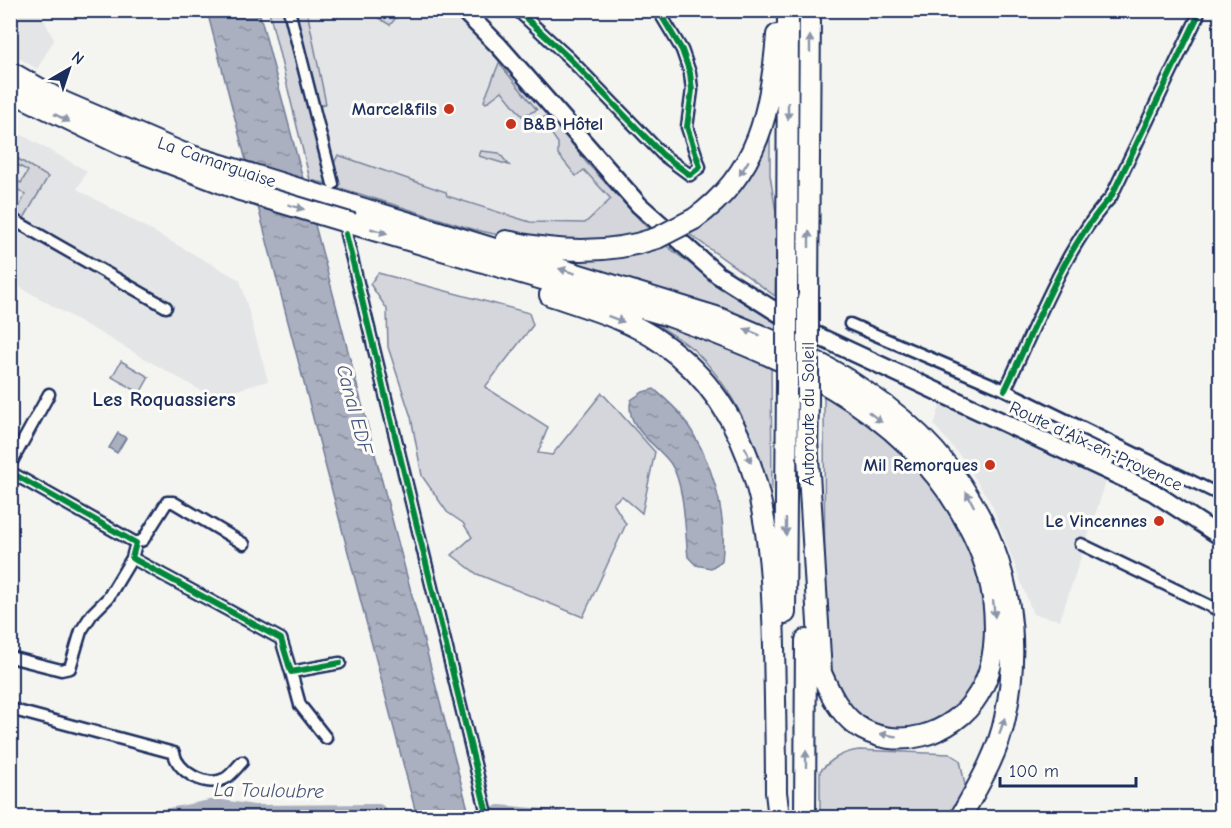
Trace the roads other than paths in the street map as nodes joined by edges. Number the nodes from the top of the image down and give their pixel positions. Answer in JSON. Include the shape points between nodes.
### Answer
{"nodes":[{"id":1,"x":289,"y":10,"type":"edge"},
{"id":2,"x":464,"y":10,"type":"edge"},
{"id":3,"x":478,"y":10,"type":"edge"},
{"id":4,"x":517,"y":10,"type":"edge"},
{"id":5,"x":777,"y":10,"type":"edge"},
{"id":6,"x":788,"y":10,"type":"edge"},
{"id":7,"x":810,"y":10,"type":"edge"},
{"id":8,"x":1198,"y":10,"type":"edge"},
{"id":9,"x":661,"y":11,"type":"edge"},
{"id":10,"x":10,"y":64,"type":"edge"},
{"id":11,"x":10,"y":72,"type":"edge"},
{"id":12,"x":10,"y":91,"type":"edge"},
{"id":13,"x":592,"y":151,"type":"junction"},
{"id":14,"x":233,"y":165,"type":"junction"},
{"id":15,"x":324,"y":191,"type":"junction"},
{"id":16,"x":10,"y":218,"type":"edge"},
{"id":17,"x":437,"y":227,"type":"junction"},
{"id":18,"x":350,"y":229,"type":"junction"},
{"id":19,"x":404,"y":239,"type":"junction"},
{"id":20,"x":166,"y":307,"type":"dead end"},
{"id":21,"x":850,"y":324,"type":"dead end"},
{"id":22,"x":1005,"y":390,"type":"junction"},
{"id":23,"x":49,"y":394,"type":"dead end"},
{"id":24,"x":951,"y":397,"type":"junction"},
{"id":25,"x":807,"y":440,"type":"junction"},
{"id":26,"x":1113,"y":452,"type":"junction"},
{"id":27,"x":10,"y":465,"type":"edge"},
{"id":28,"x":10,"y":472,"type":"edge"},
{"id":29,"x":1221,"y":495,"type":"edge"},
{"id":30,"x":1221,"y":526,"type":"edge"},
{"id":31,"x":1221,"y":536,"type":"edge"},
{"id":32,"x":136,"y":543,"type":"junction"},
{"id":33,"x":244,"y":544,"type":"dead end"},
{"id":34,"x":1082,"y":544,"type":"dead end"},
{"id":35,"x":132,"y":558,"type":"junction"},
{"id":36,"x":1216,"y":609,"type":"dead end"},
{"id":37,"x":11,"y":659,"type":"edge"},
{"id":38,"x":340,"y":663,"type":"dead end"},
{"id":39,"x":291,"y":672,"type":"junction"},
{"id":40,"x":10,"y":709,"type":"edge"},
{"id":41,"x":326,"y":738,"type":"dead end"},
{"id":42,"x":242,"y":762,"type":"dead end"},
{"id":43,"x":488,"y":818,"type":"edge"},
{"id":44,"x":781,"y":818,"type":"edge"},
{"id":45,"x":805,"y":818,"type":"edge"},
{"id":46,"x":960,"y":818,"type":"edge"}],
"edges":[{"from":1,"to":15,"type":"street"},
{"from":2,"to":13,"type":"main road","name":"Route d'Aix-en-Provence"},
{"from":3,"to":13,"type":"main road","name":"Route d'Aix-en-Provence","via":[[530,65]]},
{"from":4,"to":9,"type":"street","via":[[663,155],[690,175],[700,167],[687,128],[690,73]]},
{"from":5,"to":17,"type":"highway","one_way":true,"bridge":true,"via":[[774,73],[760,133],[731,188],[694,219],[634,245],[571,251]]},
{"from":6,"to":44,"type":"highway","name":"Autoroute du Soleil","one_way":true,"bridge":true},
{"from":25,"to":7,"type":"highway","name":"Autoroute du Soleil","one_way":true,"bridge":true},
{"from":8,"to":22,"type":"street","via":[[1111,197],[1097,212],[1061,273]]},
{"from":10,"to":14,"type":"highway","via":[[100,111]]},
{"from":11,"to":14,"type":"highway","name":"La Camarguaise","via":[[131,133]]},
{"from":12,"to":18,"type":"highway","name":"La Camarguaise","one_way":true,"bridge":true,"via":[[122,145]]},
{"from":13,"to":24,"type":"main road","name":"Route d'Aix-en-Provence","via":[[655,221],[744,293],[835,345]]},
{"from":14,"to":15,"type":"highway"},
{"from":15,"to":17,"type":"highway"},
{"from":16,"to":20,"type":"street"},
{"from":46,"to":17,"type":"highway","one_way":true,"via":[[986,773],[1005,720],[1013,667],[1010,605],[999,556],[964,488],[933,449],[868,393],[769,338],[716,317]]},
{"from":18,"to":19,"type":"highway","name":"La Camarguaise","one_way":true},
{"from":18,"to":43,"type":"street"},
{"from":19,"to":25,"type":"highway","one_way":true,"via":[[669,316],[766,353],[827,384],[899,436],[940,480],[971,530],[991,585],[996,617],[994,650],[978,696],[959,717],[931,735],[893,737],[856,725],[835,704],[821,673]]},
{"from":19,"to":44,"type":"highway","one_way":true,"via":[[636,327],[685,361],[728,413],[757,480],[767,535],[773,599],[776,792]]},
{"from":21,"to":22,"type":"street"},
{"from":22,"to":26,"type":"street"},
{"from":23,"to":27,"type":"street"},
{"from":24,"to":26,"type":"main road","name":"Route d'Aix-en-Provence"},
{"from":24,"to":31,"type":"main road","name":"Route d'Aix-en-Provence","via":[[1153,492]]},
{"from":45,"to":25,"type":"highway","name":"Autoroute du Soleil","one_way":true},
{"from":26,"to":29,"type":"street"},
{"from":26,"to":30,"type":"main road","name":"Route d'Aix-en-Provence"},
{"from":28,"to":32,"type":"street"},
{"from":32,"to":33,"type":"street","via":[[143,540],[167,502],[174,502]]},
{"from":32,"to":35,"type":"street"},
{"from":34,"to":36,"type":"street"},
{"from":35,"to":37,"type":"street","via":[[108,598],[81,631],[70,668],[61,670]]},
{"from":35,"to":39,"type":"street","via":[[281,639]]},
{"from":38,"to":39,"type":"street"},
{"from":39,"to":41,"type":"street","via":[[300,705]]},
{"from":40,"to":42,"type":"street","via":[[174,753],[175,762],[184,773],[211,781],[224,779]]}]}
